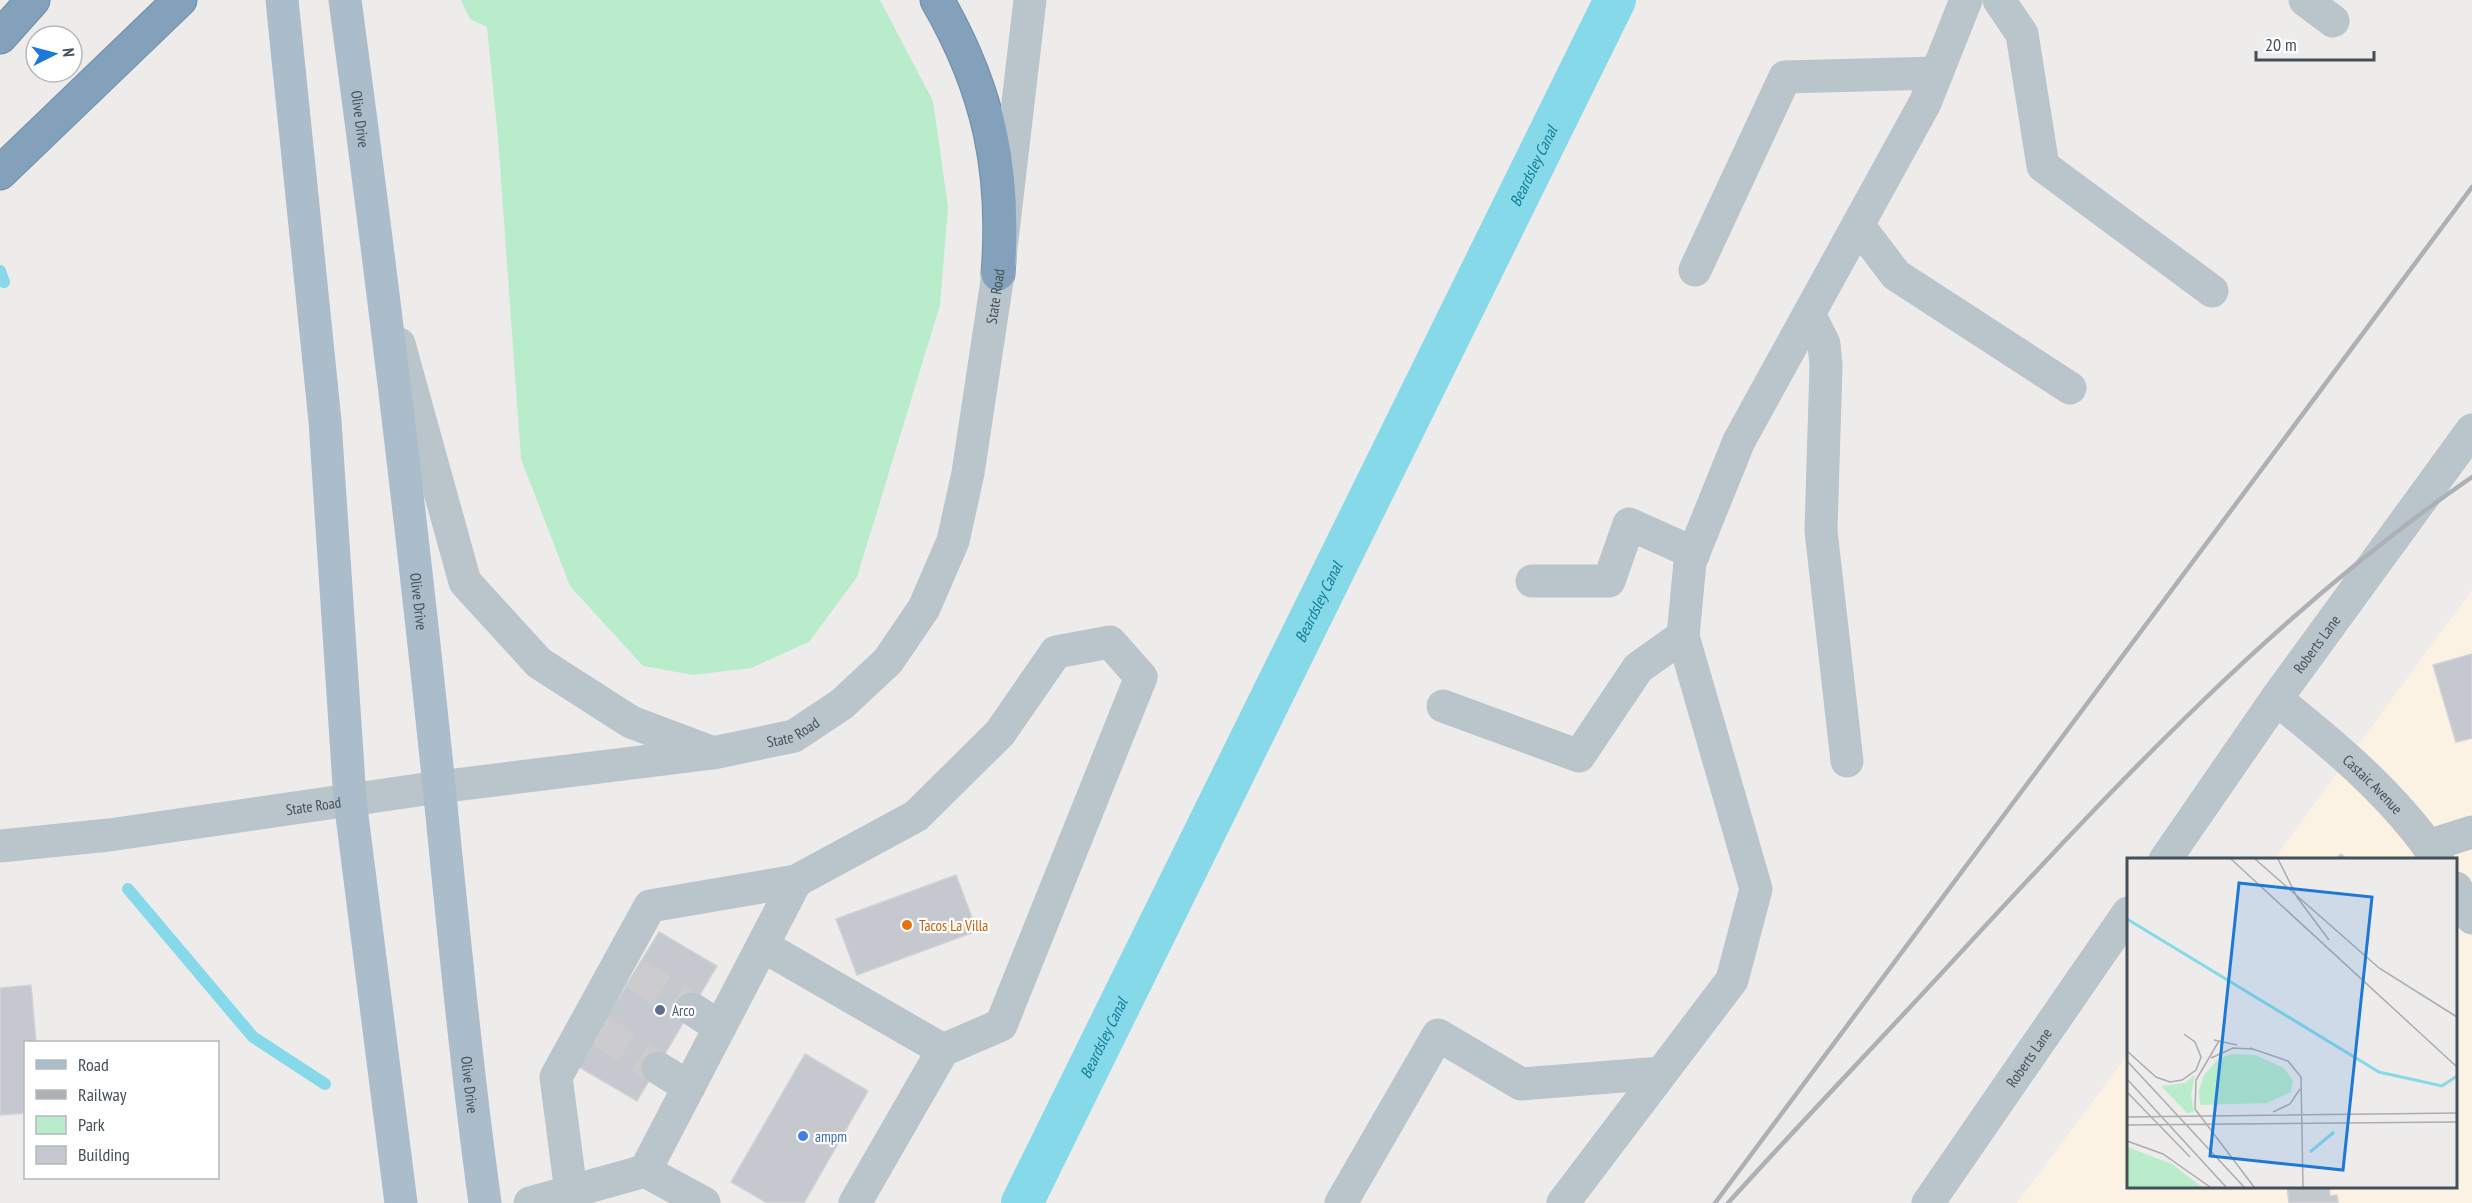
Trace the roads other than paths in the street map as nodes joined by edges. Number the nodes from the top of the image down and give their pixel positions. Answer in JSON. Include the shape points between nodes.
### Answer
{"nodes":[{"id":1,"x":33,"y":0,"type":"edge"},
{"id":2,"x":180,"y":0,"type":"edge"},
{"id":3,"x":345,"y":0,"type":"edge"},
{"id":4,"x":937,"y":0,"type":"edge"},
{"id":5,"x":1030,"y":0,"type":"edge"},
{"id":6,"x":1966,"y":0,"type":"edge"},
{"id":7,"x":1999,"y":0,"type":"edge"},
{"id":8,"x":2305,"y":0,"type":"edge"},
{"id":9,"x":282,"y":5,"type":"edge"},
{"id":10,"x":2333,"y":21,"type":"dead end"},
{"id":11,"x":0,"y":37,"type":"edge"},
{"id":12,"x":1937,"y":73,"type":"junction"},
{"id":13,"x":0,"y":173,"type":"edge"},
{"id":14,"x":1857,"y":225,"type":"junction"},
{"id":15,"x":1695,"y":270,"type":"dead end"},
{"id":16,"x":998,"y":274,"type":"junction"},
{"id":17,"x":384,"y":288,"type":"junction"},
{"id":18,"x":2212,"y":291,"type":"dead end"},
{"id":19,"x":1809,"y":314,"type":"junction"},
{"id":20,"x":2070,"y":388,"type":"dead end"},
{"id":21,"x":2472,"y":430,"type":"edge"},
{"id":22,"x":1694,"y":553,"type":"junction"},
{"id":23,"x":1532,"y":581,"type":"dead end"},
{"id":24,"x":1683,"y":636,"type":"junction"},
{"id":25,"x":2276,"y":699,"type":"junction"},
{"id":26,"x":1443,"y":705,"type":"dead end"},
{"id":27,"x":713,"y":753,"type":"junction"},
{"id":28,"x":1847,"y":761,"type":"dead end"},
{"id":29,"x":439,"y":787,"type":"junction"},
{"id":30,"x":350,"y":800,"type":"junction"},
{"id":31,"x":2472,"y":832,"type":"edge"},
{"id":32,"x":0,"y":846,"type":"edge"},
{"id":33,"x":2433,"y":853,"type":"edge"},
{"id":34,"x":2166,"y":858,"type":"edge"},
{"id":35,"x":796,"y":882,"type":"junction"},
{"id":36,"x":2457,"y":890,"type":"edge"},
{"id":37,"x":2127,"y":914,"type":"edge"},
{"id":38,"x":2472,"y":918,"type":"edge"},
{"id":39,"x":763,"y":946,"type":"junction"},
{"id":40,"x":692,"y":1009,"type":"tunnel mouth"},
{"id":41,"x":720,"y":1027,"type":"junction"},
{"id":42,"x":943,"y":1050,"type":"junction"},
{"id":43,"x":658,"y":1068,"type":"tunnel mouth"},
{"id":44,"x":1661,"y":1073,"type":"junction"},
{"id":45,"x":689,"y":1087,"type":"junction"},
{"id":46,"x":645,"y":1171,"type":"junction"},
{"id":47,"x":571,"y":1192,"type":"junction"},
{"id":48,"x":401,"y":1203,"type":"edge"},
{"id":49,"x":484,"y":1203,"type":"edge"},
{"id":50,"x":530,"y":1203,"type":"edge"},
{"id":51,"x":704,"y":1203,"type":"edge"},
{"id":52,"x":855,"y":1203,"type":"edge"},
{"id":53,"x":1341,"y":1203,"type":"edge"},
{"id":54,"x":1563,"y":1203,"type":"edge"},
{"id":55,"x":1928,"y":1203,"type":"edge"}],
"edges":[{"from":1,"to":11,"type":"highway"},
{"from":2,"to":13,"type":"highway"},
{"from":3,"to":17,"type":"main road","name":"Olive Drive"},
{"from":4,"to":16,"type":"highway","via":[[959,38],[984,101],[998,168],[1002,228]]},
{"from":5,"to":16,"type":"street","name":"State Road"},
{"from":6,"to":12,"type":"street"},
{"from":7,"to":18,"type":"street","via":[[2022,34],[2043,166]]},
{"from":8,"to":10,"type":"street"},
{"from":9,"to":30,"type":"main road","via":[[324,421]]},
{"from":12,"to":14,"type":"street","via":[[1925,103]]},
{"from":12,"to":15,"type":"street","via":[[1785,76]]},
{"from":14,"to":19,"type":"street"},
{"from":14,"to":20,"type":"street","via":[[1896,275]]},
{"from":16,"to":27,"type":"street","name":"State Road","via":[[968,473],[953,541],[924,608],[888,661],[842,704],[794,736]]},
{"from":17,"to":27,"type":"street","via":[[465,582],[539,663],[631,722]]},
{"from":17,"to":29,"type":"main road","name":"Olive Drive"},
{"from":19,"to":22,"type":"street","via":[[1739,441]]},
{"from":19,"to":28,"type":"street","via":[[1824,344],[1827,365],[1821,531]]},
{"from":21,"to":25,"type":"street","name":"Roberts Lane"},
{"from":22,"to":23,"type":"street","via":[[1629,524],[1609,581]]},
{"from":22,"to":24,"type":"street"},
{"from":24,"to":26,"type":"street","via":[[1638,668],[1579,756]]},
{"from":24,"to":44,"type":"street","via":[[1756,889],[1732,980]]},
{"from":25,"to":33,"type":"street","name":"Castaic Avenue","via":[[2379,787]]},
{"from":25,"to":34,"type":"street","name":"Roberts Lane"},
{"from":27,"to":29,"type":"street","name":"State Road"},
{"from":29,"to":30,"type":"street","name":"State Road"},
{"from":29,"to":49,"type":"main road","name":"Olive Drive"},
{"from":30,"to":32,"type":"street","name":"State Road","via":[[109,835]]},
{"from":30,"to":48,"type":"main road"},
{"from":31,"to":33,"type":"street","name":"Castaic Avenue"},
{"from":35,"to":39,"type":"street"},
{"from":35,"to":42,"type":"street","via":[[916,816],[1000,733],[1056,652],[1110,642],[1141,676],[1001,1025]]},
{"from":35,"to":47,"type":"street","via":[[650,906],[626,969],[556,1077]]},
{"from":36,"to":38,"type":"street"},
{"from":37,"to":55,"type":"street","name":"Roberts Lane"},
{"from":39,"to":41,"type":"street"},
{"from":39,"to":42,"type":"street"},
{"from":40,"to":41,"type":"street"},
{"from":41,"to":45,"type":"street"},
{"from":42,"to":52,"type":"street"},
{"from":43,"to":45,"type":"street"},
{"from":44,"to":53,"type":"street","via":[[1521,1084],[1438,1035]]},
{"from":44,"to":54,"type":"street"},
{"from":45,"to":46,"type":"street"},
{"from":46,"to":47,"type":"street"},
{"from":46,"to":51,"type":"street"},
{"from":47,"to":50,"type":"street"}]}
